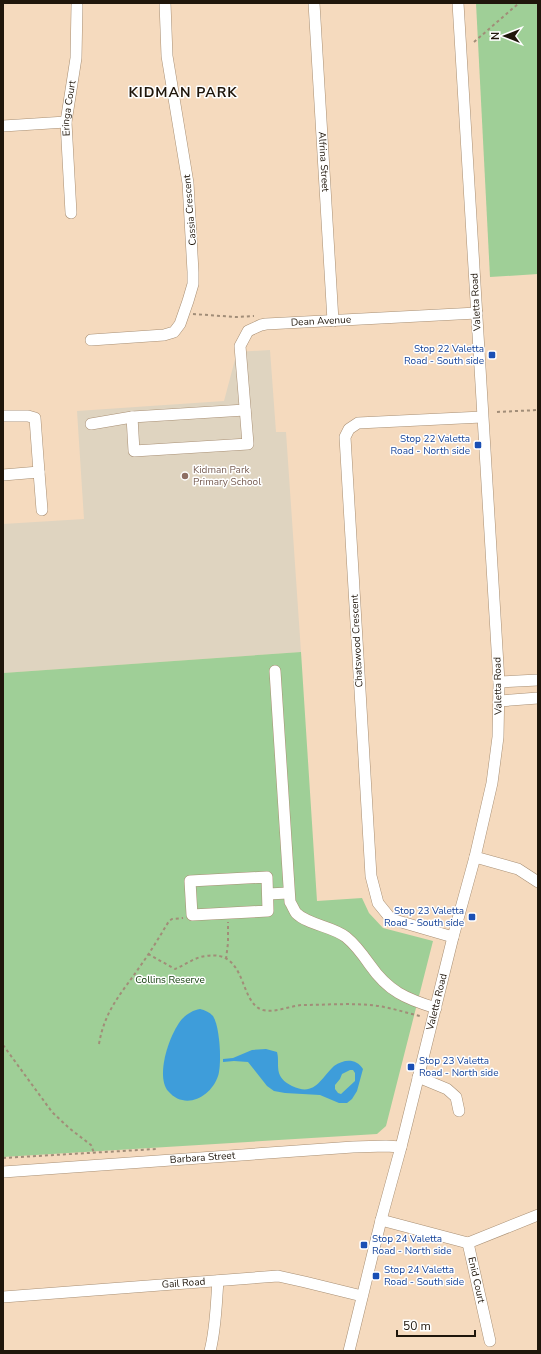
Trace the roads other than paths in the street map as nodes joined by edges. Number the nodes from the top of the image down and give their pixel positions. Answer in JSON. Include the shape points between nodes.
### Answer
{"nodes":[{"id":1,"x":165,"y":3,"type":"edge"},
{"id":2,"x":314,"y":3,"type":"edge"},
{"id":3,"x":458,"y":3,"type":"edge"},
{"id":4,"x":77,"y":4,"type":"edge"},
{"id":5,"x":66,"y":122,"type":"junction"},
{"id":6,"x":3,"y":126,"type":"edge"},
{"id":7,"x":71,"y":213,"type":"dead end"},
{"id":8,"x":477,"y":313,"type":"junction"},
{"id":9,"x":333,"y":321,"type":"junction"},
{"id":10,"x":91,"y":340,"type":"dead end"},
{"id":11,"x":245,"y":410,"type":"junction"},
{"id":12,"x":3,"y":416,"type":"edge"},
{"id":13,"x":132,"y":417,"type":"junction"},
{"id":14,"x":482,"y":417,"type":"junction"},
{"id":15,"x":91,"y":424,"type":"dead end"},
{"id":16,"x":39,"y":472,"type":"junction"},
{"id":17,"x":3,"y":475,"type":"edge"},
{"id":18,"x":42,"y":510,"type":"dead end"},
{"id":19,"x":275,"y":670,"type":"dead end"},
{"id":20,"x":538,"y":680,"type":"edge"},
{"id":21,"x":499,"y":682,"type":"junction"},
{"id":22,"x":538,"y":698,"type":"edge"},
{"id":23,"x":499,"y":701,"type":"junction"},
{"id":24,"x":475,"y":857,"type":"junction"},
{"id":25,"x":538,"y":882,"type":"edge"},
{"id":26,"x":288,"y":893,"type":"junction"},
{"id":27,"x":268,"y":894,"type":"junction"},
{"id":28,"x":453,"y":937,"type":"junction"},
{"id":29,"x":436,"y":1008,"type":"junction"},
{"id":30,"x":418,"y":1078,"type":"junction"},
{"id":31,"x":459,"y":1110,"type":"dead end"},
{"id":32,"x":401,"y":1147,"type":"junction"},
{"id":33,"x":3,"y":1172,"type":"edge"},
{"id":34,"x":538,"y":1215,"type":"edge"},
{"id":35,"x":381,"y":1220,"type":"junction"},
{"id":36,"x":468,"y":1243,"type":"junction"},
{"id":37,"x":218,"y":1281,"type":"junction"},
{"id":38,"x":362,"y":1296,"type":"junction"},
{"id":39,"x":3,"y":1297,"type":"edge"},
{"id":40,"x":490,"y":1341,"type":"dead end"},
{"id":41,"x":210,"y":1351,"type":"edge"},
{"id":42,"x":349,"y":1351,"type":"edge"}],
"edges":[{"from":1,"to":10,"type":"street","name":"Cassia Crescent","via":[[167,56],[188,183],[193,284],[180,324],[174,332],[164,335]]},
{"from":2,"to":9,"type":"street","name":"Alfrina Street"},
{"from":3,"to":8,"type":"street","name":"Valetta Road"},
{"from":4,"to":5,"type":"street","name":"Eringa Court","via":[[76,58]]},
{"from":5,"to":6,"type":"street"},
{"from":5,"to":7,"type":"street","name":"Eringa Court"},
{"from":8,"to":9,"type":"street","name":"Dean Avenue"},
{"from":8,"to":14,"type":"street","name":"Valetta Road"},
{"from":9,"to":11,"type":"street","name":"Dean Avenue","via":[[261,325],[248,331],[240,346]]},
{"from":11,"to":13,"type":"street"},
{"from":11,"to":13,"type":"street","name":"Dean Avenue","via":[[248,444],[240,445],[134,451]]},
{"from":12,"to":16,"type":"street","via":[[35,418]]},
{"from":13,"to":15,"type":"street"},
{"from":14,"to":21,"type":"street","name":"Valetta Road"},
{"from":14,"to":28,"type":"street","name":"Chatswood Crescent","via":[[358,424],[349,429],[345,438],[371,876],[378,903],[391,919]]},
{"from":16,"to":17,"type":"street"},
{"from":16,"to":18,"type":"street"},
{"from":19,"to":26,"type":"street"},
{"from":20,"to":21,"type":"street"},
{"from":21,"to":23,"type":"street","name":"Valetta Road"},
{"from":22,"to":23,"type":"street"},
{"from":23,"to":24,"type":"street","name":"Valetta Road","via":[[498,737],[492,783]]},
{"from":24,"to":25,"type":"street","via":[[518,870]]},
{"from":24,"to":28,"type":"street","name":"Valetta Road"},
{"from":26,"to":27,"type":"street"},
{"from":26,"to":29,"type":"street","via":[[297,913],[346,937],[391,989],[405,998]]},
{"from":27,"to":27,"type":"street","via":[[267,877],[190,881],[192,915],[268,911]]},
{"from":28,"to":29,"type":"street","name":"Valetta Road"},
{"from":29,"to":30,"type":"street","name":"Valetta Road"},
{"from":30,"to":31,"type":"street","via":[[447,1089],[456,1097]]},
{"from":30,"to":32,"type":"street","name":"Valetta Road"},
{"from":32,"to":33,"type":"street","name":"Barbara Street","via":[[360,1147]]},
{"from":32,"to":35,"type":"street","name":"Valetta Road"},
{"from":34,"to":36,"type":"street"},
{"from":35,"to":36,"type":"street"},
{"from":35,"to":38,"type":"street","name":"Valetta Road"},
{"from":36,"to":40,"type":"street","name":"Enid Court"},
{"from":37,"to":38,"type":"street","name":"Gail Road","via":[[278,1276]]},
{"from":37,"to":39,"type":"street","name":"Gail Road"},
{"from":37,"to":41,"type":"street","via":[[217,1308]]},
{"from":38,"to":42,"type":"street","name":"Valetta Road"}]}
